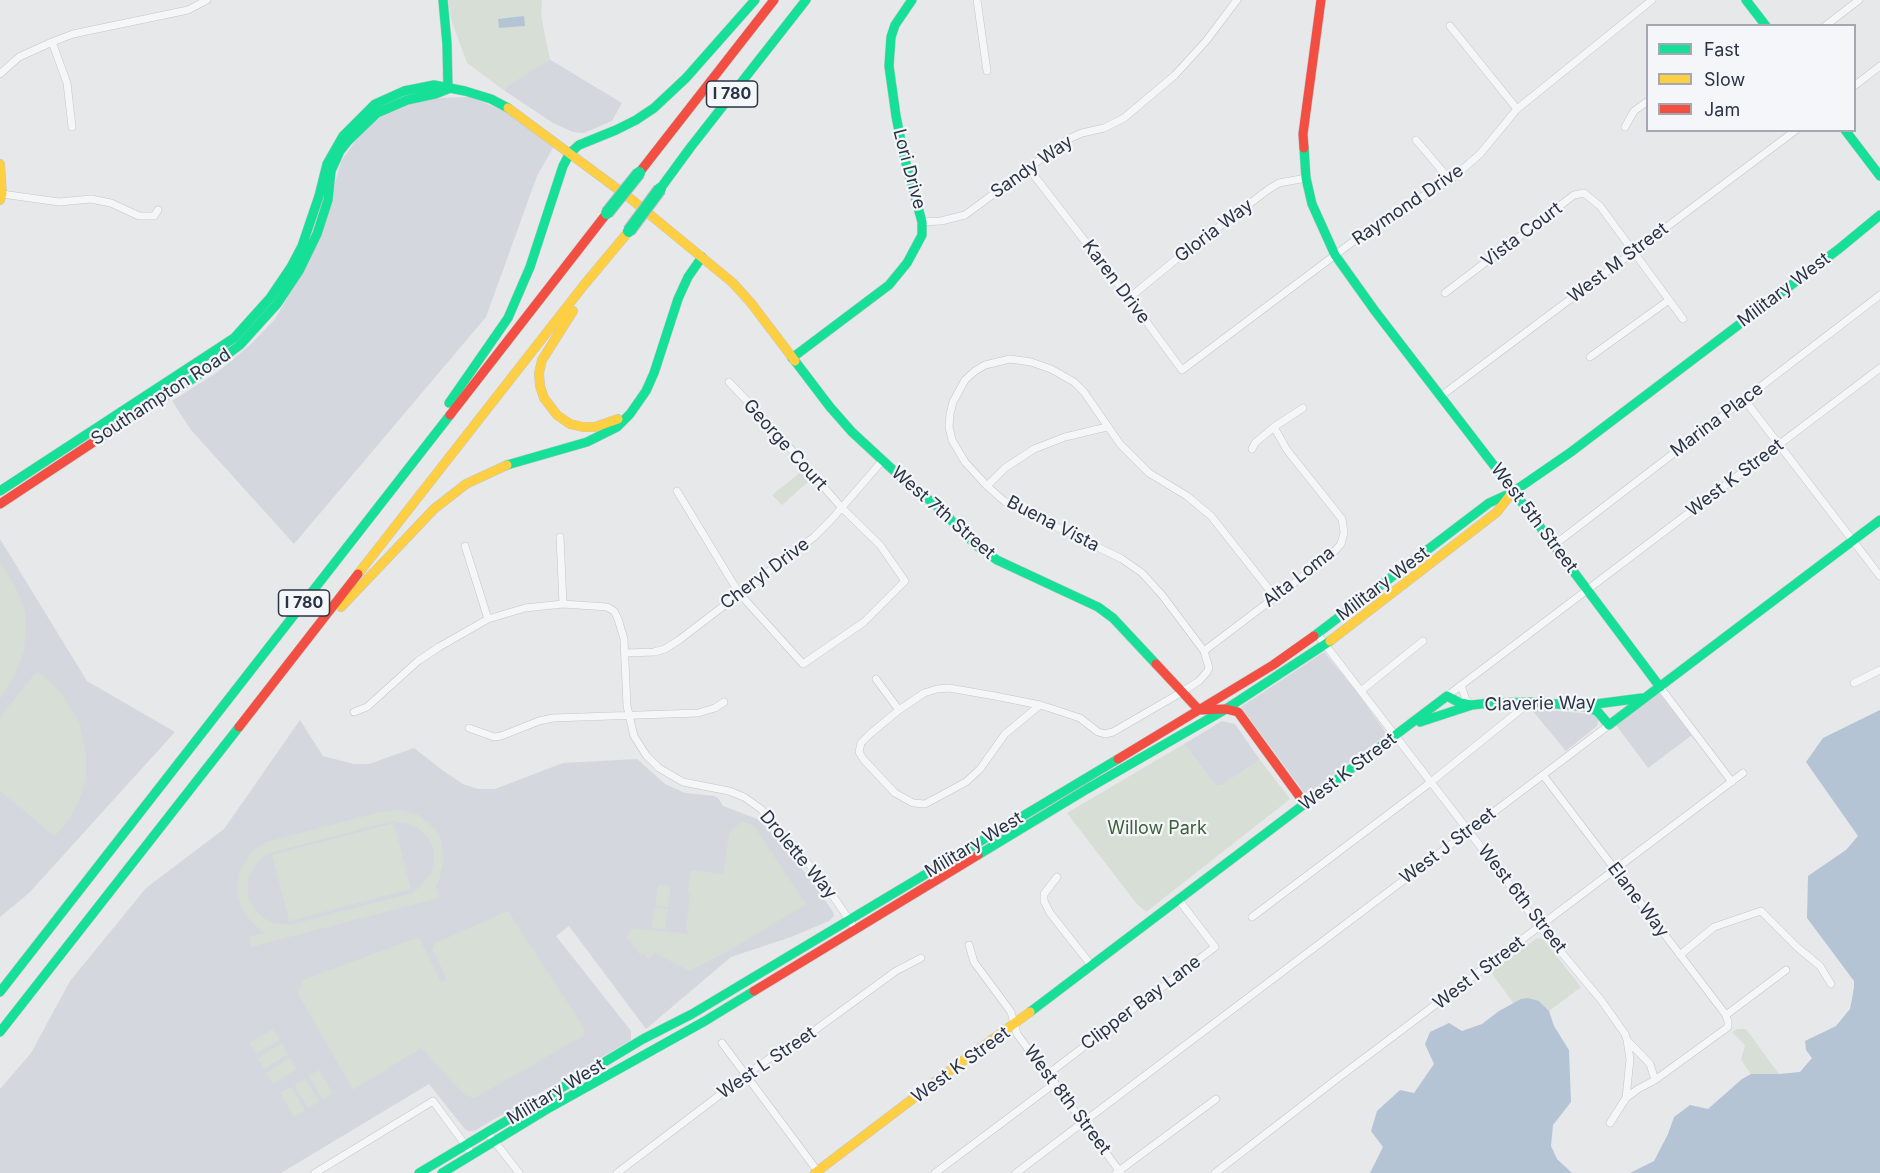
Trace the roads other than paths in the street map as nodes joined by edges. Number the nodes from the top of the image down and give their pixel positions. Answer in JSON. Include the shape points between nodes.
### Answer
{"nodes":[{"id":1,"x":207,"y":0,"type":"edge"},
{"id":2,"x":443,"y":0,"type":"edge"},
{"id":3,"x":754,"y":0,"type":"edge"},
{"id":4,"x":774,"y":0,"type":"edge"},
{"id":5,"x":806,"y":0,"type":"edge"},
{"id":6,"x":912,"y":0,"type":"edge"},
{"id":7,"x":977,"y":0,"type":"edge"},
{"id":8,"x":1237,"y":0,"type":"edge"},
{"id":9,"x":1321,"y":0,"type":"edge"},
{"id":10,"x":1652,"y":0,"type":"edge"},
{"id":11,"x":1746,"y":0,"type":"edge"},
{"id":12,"x":1859,"y":0,"type":"edge"},
{"id":13,"x":1762,"y":24,"type":"edge"},
{"id":14,"x":1828,"y":24,"type":"edge"},
{"id":15,"x":1450,"y":26,"type":"dead end"},
{"id":16,"x":52,"y":42,"type":"junction"},
{"id":17,"x":1880,"y":66,"type":"edge"},
{"id":18,"x":987,"y":71,"type":"dead end"},
{"id":19,"x":0,"y":74,"type":"edge"},
{"id":20,"x":1856,"y":84,"type":"edge"},
{"id":21,"x":448,"y":89,"type":"junction"},
{"id":22,"x":1646,"y":102,"type":"edge"},
{"id":23,"x":1517,"y":109,"type":"junction"},
{"id":24,"x":72,"y":127,"type":"dead end"},
{"id":25,"x":1625,"y":127,"type":"dead end"},
{"id":26,"x":1793,"y":132,"type":"edge"},
{"id":27,"x":1847,"y":132,"type":"edge"},
{"id":28,"x":1416,"y":140,"type":"dead end"},
{"id":29,"x":570,"y":153,"type":"junction"},
{"id":30,"x":0,"y":164,"type":"edge"},
{"id":31,"x":1029,"y":169,"type":"junction"},
{"id":32,"x":1880,"y":176,"type":"edge"},
{"id":33,"x":1306,"y":178,"type":"junction"},
{"id":34,"x":1450,"y":180,"type":"junction"},
{"id":35,"x":1,"y":197,"type":"edge"},
{"id":36,"x":631,"y":199,"type":"joint"},
{"id":37,"x":158,"y":210,"type":"dead end"},
{"id":38,"x":1880,"y":215,"type":"edge"},
{"id":39,"x":922,"y":222,"type":"junction"},
{"id":40,"x":1634,"y":251,"type":"junction"},
{"id":41,"x":1335,"y":255,"type":"junction"},
{"id":42,"x":702,"y":257,"type":"junction"},
{"id":43,"x":595,"y":273,"type":"junction"},
{"id":44,"x":1445,"y":293,"type":"dead end"},
{"id":45,"x":1880,"y":295,"type":"edge"},
{"id":46,"x":1129,"y":298,"type":"junction"},
{"id":47,"x":1669,"y":300,"type":"junction"},
{"id":48,"x":1683,"y":319,"type":"dead end"},
{"id":49,"x":1208,"y":351,"type":"joint"},
{"id":50,"x":1590,"y":357,"type":"dead end"},
{"id":51,"x":792,"y":358,"type":"junction"},
{"id":52,"x":1880,"y":368,"type":"edge"},
{"id":53,"x":729,"y":382,"type":"dead end"},
{"id":54,"x":1441,"y":396,"type":"junction"},
{"id":55,"x":1744,"y":399,"type":"junction"},
{"id":56,"x":635,"y":406,"type":"junction"},
{"id":57,"x":1303,"y":408,"type":"dead end"},
{"id":58,"x":1107,"y":427,"type":"junction"},
{"id":59,"x":1274,"y":427,"type":"junction"},
{"id":60,"x":1779,"y":445,"type":"junction"},
{"id":61,"x":1252,"y":449,"type":"dead end"},
{"id":62,"x":883,"y":460,"type":"junction"},
{"id":63,"x":403,"y":477,"type":"junction"},
{"id":64,"x":987,"y":486,"type":"junction"},
{"id":65,"x":0,"y":491,"type":"edge"},
{"id":66,"x":677,"y":491,"type":"dead end"},
{"id":67,"x":1513,"y":492,"type":"junction"},
{"id":68,"x":0,"y":504,"type":"edge"},
{"id":69,"x":842,"y":508,"type":"junction"},
{"id":70,"x":1880,"y":520,"type":"edge"},
{"id":71,"x":560,"y":537,"type":"dead end"},
{"id":72,"x":1853,"y":541,"type":"junction"},
{"id":73,"x":1554,"y":545,"type":"junction"},
{"id":74,"x":465,"y":546,"type":"dead end"},
{"id":75,"x":1880,"y":576,"type":"edge"},
{"id":76,"x":1588,"y":590,"type":"junction"},
{"id":77,"x":739,"y":593,"type":"junction"},
{"id":78,"x":1275,"y":597,"type":"junction"},
{"id":79,"x":563,"y":604,"type":"junction"},
{"id":80,"x":488,"y":619,"type":"junction"},
{"id":81,"x":1321,"y":640,"type":"junction"},
{"id":82,"x":1423,"y":641,"type":"dead end"},
{"id":83,"x":298,"y":650,"type":"junction"},
{"id":84,"x":1204,"y":651,"type":"junction"},
{"id":85,"x":626,"y":653,"type":"junction"},
{"id":86,"x":1880,"y":670,"type":"edge"},
{"id":87,"x":876,"y":679,"type":"dead end"},
{"id":88,"x":1854,"y":683,"type":"dead end"},
{"id":89,"x":1461,"y":685,"type":"junction"},
{"id":90,"x":1660,"y":687,"type":"junction"},
{"id":91,"x":1362,"y":690,"type":"junction"},
{"id":92,"x":1182,"y":692,"type":"junction"},
{"id":93,"x":1447,"y":696,"type":"junction"},
{"id":94,"x":1644,"y":698,"type":"junction"},
{"id":95,"x":724,"y":702,"type":"dead end"},
{"id":96,"x":1530,"y":702,"type":"junction"},
{"id":97,"x":1040,"y":705,"type":"junction"},
{"id":98,"x":1472,"y":705,"type":"junction"},
{"id":99,"x":1589,"y":707,"type":"junction"},
{"id":100,"x":1226,"y":709,"type":"junction"},
{"id":101,"x":899,"y":710,"type":"junction"},
{"id":102,"x":1199,"y":710,"type":"junction"},
{"id":103,"x":354,"y":712,"type":"dead end"},
{"id":104,"x":629,"y":716,"type":"junction"},
{"id":105,"x":1609,"y":725,"type":"junction"},
{"id":106,"x":1409,"y":726,"type":"junction"},
{"id":107,"x":469,"y":728,"type":"dead end"},
{"id":108,"x":1395,"y":736,"type":"junction"},
{"id":109,"x":1743,"y":773,"type":"dead end"},
{"id":110,"x":1543,"y":775,"type":"junction"},
{"id":111,"x":1431,"y":782,"type":"junction"},
{"id":112,"x":1732,"y":782,"type":"junction"},
{"id":113,"x":1305,"y":804,"type":"junction"},
{"id":114,"x":1469,"y":831,"type":"junction"},
{"id":115,"x":1615,"y":870,"type":"junction"},
{"id":116,"x":1058,"y":876,"type":"dead end"},
{"id":117,"x":1178,"y":899,"type":"junction"},
{"id":118,"x":1252,"y":917,"type":"dead end"},
{"id":119,"x":853,"y":924,"type":"junction"},
{"id":120,"x":1540,"y":927,"type":"junction"},
{"id":121,"x":969,"y":945,"type":"dead end"},
{"id":122,"x":1680,"y":955,"type":"junction"},
{"id":123,"x":921,"y":958,"type":"dead end"},
{"id":124,"x":1091,"y":965,"type":"junction"},
{"id":125,"x":1786,"y":970,"type":"dead end"},
{"id":126,"x":1831,"y":984,"type":"dead end"},
{"id":127,"x":0,"y":992,"type":"edge"},
{"id":128,"x":1726,"y":1015,"type":"junction"},
{"id":129,"x":1014,"y":1025,"type":"junction"},
{"id":130,"x":0,"y":1032,"type":"edge"},
{"id":131,"x":1627,"y":1040,"type":"junction"},
{"id":132,"x":722,"y":1043,"type":"dead end"},
{"id":133,"x":1048,"y":1074,"type":"junction"},
{"id":134,"x":746,"y":1075,"type":"junction"},
{"id":135,"x":1655,"y":1080,"type":"junction"},
{"id":136,"x":1055,"y":1083,"type":"junction"},
{"id":137,"x":1626,"y":1098,"type":"junction"},
{"id":138,"x":1216,"y":1099,"type":"dead end"},
{"id":139,"x":1083,"y":1122,"type":"junction"},
{"id":140,"x":1610,"y":1123,"type":"dead end"},
{"id":141,"x":491,"y":1137,"type":"junction"},
{"id":142,"x":469,"y":1150,"type":"junction"},
{"id":143,"x":817,"y":1172,"type":"edge"},
{"id":144,"x":1119,"y":1172,"type":"edge"},
{"id":145,"x":315,"y":1173,"type":"edge"},
{"id":146,"x":419,"y":1173,"type":"edge"},
{"id":147,"x":442,"y":1173,"type":"edge"},
{"id":148,"x":519,"y":1173,"type":"edge"},
{"id":149,"x":617,"y":1173,"type":"edge"},
{"id":150,"x":935,"y":1173,"type":"edge"},
{"id":151,"x":1016,"y":1173,"type":"edge"},
{"id":152,"x":1215,"y":1173,"type":"edge"}],
"edges":[{"from":1,"to":16,"type":"street","via":[[188,10]]},
{"from":2,"to":21,"type":"main road"},
{"from":3,"to":29,"type":"main road","via":[[686,78],[654,108]]},
{"from":4,"to":63,"type":"main road","number":"I 780","bridge":true},
{"from":5,"to":43,"type":"main road","number":"I 780","bridge":true},
{"from":6,"to":39,"type":"main road","name":"Lori Drive","via":[[891,37],[889,66],[898,126]]},
{"from":7,"to":18,"type":"street"},
{"from":8,"to":31,"type":"street","name":"Sandy Way","via":[[1206,41],[1144,103],[1104,128],[1068,139]]},
{"from":9,"to":33,"type":"main road","name":"West 5th Street","via":[[1303,134]]},
{"from":10,"to":23,"type":"street","name":"Raymond Drive"},
{"from":11,"to":13,"type":"main road"},
{"from":12,"to":14,"type":"street"},
{"from":15,"to":23,"type":"street"},
{"from":16,"to":19,"type":"street","via":[[19,57]]},
{"from":16,"to":24,"type":"street","via":[[67,83]]},
{"from":17,"to":20,"type":"street"},
{"from":21,"to":29,"type":"main road","name":"Southampton Road","via":[[482,96],[511,109]]},
{"from":21,"to":65,"type":"main road","name":"Southampton Road","via":[[434,85],[387,97],[343,136],[327,164],[308,231],[291,267],[270,298],[234,338]]},
{"from":21,"to":68,"type":"main road","name":"Southampton Road","via":[[406,99],[377,113],[348,141],[331,171],[328,200],[303,264],[278,304],[240,345]]},
{"from":22,"to":25,"type":"street","via":[[1634,111]]},
{"from":23,"to":34,"type":"street","name":"Raymond Drive","via":[[1480,154]]},
{"from":26,"to":40,"type":"street","name":"West M Street"},
{"from":27,"to":32,"type":"main road"},
{"from":28,"to":34,"type":"street"},
{"from":29,"to":36,"type":"main road","name":"Southampton Road"},
{"from":29,"to":63,"type":"main road","via":[[508,318]]},
{"from":30,"to":35,"type":"main road"},
{"from":31,"to":39,"type":"street","name":"Sandy Way","via":[[965,215]]},
{"from":31,"to":46,"type":"street","name":"Karen Drive"},
{"from":33,"to":41,"type":"main road","name":"West 5th Street","via":[[1312,204]]},
{"from":33,"to":46,"type":"street","name":"Gloria Way","via":[[1269,189]]},
{"from":34,"to":41,"type":"street","name":"Raymond Drive","via":[[1378,222]]},
{"from":35,"to":37,"type":"street","via":[[59,202],[91,199],[140,216],[154,216]]},
{"from":36,"to":42,"type":"main road","name":"West 7th Street"},
{"from":38,"to":67,"type":"main road","name":"Military West","via":[[1571,452]]},
{"from":39,"to":51,"type":"main road","name":"Lori Drive","via":[[922,235],[915,251],[898,276]]},
{"from":40,"to":44,"type":"street","name":"Vista Court","via":[[1600,206],[1584,193],[1574,195]]},
{"from":40,"to":47,"type":"street"},
{"from":40,"to":54,"type":"street","name":"West M Street"},
{"from":41,"to":49,"type":"street","name":"Raymond Drive"},
{"from":41,"to":54,"type":"main road","name":"West 5th Street"},
{"from":42,"to":51,"type":"main road","name":"West 7th Street","via":[[752,303]]},
{"from":42,"to":56,"type":"main road","via":[[678,299],[654,373]]},
{"from":43,"to":56,"type":"main road","via":[[542,360],[540,386],[557,415],[583,427],[615,421]]},
{"from":43,"to":83,"type":"main road","number":"I 780"},
{"from":45,"to":55,"type":"street","name":"Marina Place"},
{"from":46,"to":49,"type":"street","name":"Karen Drive","via":[[1182,370]]},
{"from":47,"to":48,"type":"street"},
{"from":47,"to":50,"type":"street"},
{"from":51,"to":62,"type":"main road","name":"West 7th Street","via":[[852,432]]},
{"from":52,"to":60,"type":"street","name":"West K Street"},
{"from":53,"to":69,"type":"street","name":"George Court"},
{"from":54,"to":67,"type":"main road","name":"West 5th Street"},
{"from":55,"to":60,"type":"street"},
{"from":55,"to":73,"type":"street","name":"Marina Place"},
{"from":56,"to":83,"type":"main road","via":[[617,427],[602,436],[508,465],[466,484],[434,509]]},
{"from":57,"to":59,"type":"street"},
{"from":58,"to":64,"type":"street","via":[[1034,449],[1005,468]]},
{"from":58,"to":64,"type":"street","name":"Buena Vista","via":[[1084,392],[1063,374],[1020,360],[986,365],[958,390],[949,427],[957,450]]},
{"from":58,"to":78,"type":"street","name":"Buena Vista","via":[[1149,473],[1211,516]]},
{"from":59,"to":61,"type":"street"},
{"from":59,"to":78,"type":"street","name":"Alta Loma","via":[[1287,450],[1342,519],[1344,533],[1332,554]]},
{"from":60,"to":72,"type":"street"},
{"from":60,"to":76,"type":"street","name":"West K Street"},
{"from":62,"to":69,"type":"street","name":"Cheryl Drive"},
{"from":62,"to":92,"type":"main road","name":"West 7th Street","via":[[997,560],[1098,607],[1113,618]]},
{"from":63,"to":127,"type":"main road","number":"I 780"},
{"from":64,"to":84,"type":"street","name":"Buena Vista","via":[[1014,507],[1137,569],[1162,594]]},
{"from":66,"to":77,"type":"street"},
{"from":67,"to":73,"type":"main road","name":"West 5th Street"},
{"from":67,"to":81,"type":"main road","name":"Military West","via":[[1497,512],[1465,538]]},
{"from":69,"to":77,"type":"street","name":"Cheryl Drive","via":[[814,537]]},
{"from":69,"to":77,"type":"street","name":"George Court","via":[[880,545],[905,581],[864,622],[803,664]]},
{"from":70,"to":72,"type":"main road","name":"West J Street"},
{"from":71,"to":79,"type":"street"},
{"from":72,"to":75,"type":"street"},
{"from":72,"to":90,"type":"main road","name":"West J Street"},
{"from":73,"to":76,"type":"main road","name":"West 5th Street"},
{"from":74,"to":80,"type":"street"},
{"from":76,"to":89,"type":"street","name":"West K Street"},
{"from":76,"to":90,"type":"main road","name":"West 5th Street"},
{"from":77,"to":85,"type":"street","name":"Cheryl Drive","via":[[673,645],[654,652]]},
{"from":78,"to":84,"type":"street","name":"Alta Loma"},
{"from":79,"to":80,"type":"street","name":"Drolette Way","via":[[525,608]]},
{"from":79,"to":85,"type":"street","name":"Drolette Way","via":[[597,605],[614,611]]},
{"from":80,"to":103,"type":"street","name":"Drolette Way","via":[[418,661],[367,707]]},
{"from":81,"to":91,"type":"street","name":"West 6th Street"},
{"from":81,"to":100,"type":"main road","name":"Military West"},
{"from":81,"to":102,"type":"main road","name":"Military West"},
{"from":82,"to":91,"type":"street"},
{"from":83,"to":130,"type":"main road","number":"I 780"},
{"from":84,"to":92,"type":"street","via":[[1209,664],[1207,672]]},
{"from":85,"to":104,"type":"street","name":"Drolette Way"},
{"from":86,"to":88,"type":"street"},
{"from":87,"to":101,"type":"street"},
{"from":89,"to":93,"type":"street","name":"West K Street"},
{"from":89,"to":98,"type":"street"},
{"from":90,"to":94,"type":"main road","name":"West J Street"},
{"from":90,"to":112,"type":"street","name":"West 5th Street"},
{"from":91,"to":108,"type":"street","name":"West 6th Street"},
{"from":92,"to":97,"type":"street","via":[[1105,734],[1080,718]]},
{"from":92,"to":102,"type":"main road","name":"West 7th Street"},
{"from":93,"to":98,"type":"main road","name":"Claverie Way"},
{"from":93,"to":106,"type":"main road","name":"West K Street"},
{"from":94,"to":99,"type":"main road","name":"Claverie Way"},
{"from":94,"to":105,"type":"main road","name":"West J Street"},
{"from":95,"to":104,"type":"street","via":[[698,713]]},
{"from":96,"to":98,"type":"main road","name":"Claverie Way"},
{"from":96,"to":99,"type":"main road","name":"Claverie Way"},
{"from":96,"to":111,"type":"street"},
{"from":97,"to":101,"type":"street","via":[[949,688],[924,693]]},
{"from":97,"to":101,"type":"street","via":[[1005,734],[966,782],[925,804],[895,793],[859,752],[864,739]]},
{"from":98,"to":106,"type":"main road","name":"Claverie Way"},
{"from":99,"to":105,"type":"main road"},
{"from":100,"to":102,"type":"main road"},
{"from":100,"to":113,"type":"main road","via":[[1238,712]]},
{"from":100,"to":119,"type":"main road","name":"Military West"},
{"from":102,"to":119,"type":"main road","name":"Military West"},
{"from":104,"to":107,"type":"street","via":[[554,718],[494,737]]},
{"from":104,"to":119,"type":"street","name":"Drolette Way","via":[[640,747],[659,768],[683,782],[737,794],[761,809],[820,877]]},
{"from":105,"to":110,"type":"street","name":"West J Street"},
{"from":106,"to":108,"type":"main road","name":"West K Street"},
{"from":108,"to":111,"type":"street","name":"West 6th Street"},
{"from":108,"to":113,"type":"main road","name":"West K Street"},
{"from":109,"to":112,"type":"street","name":"West I Street"},
{"from":110,"to":114,"type":"street","name":"West J Street"},
{"from":110,"to":115,"type":"street","name":"Elane Way"},
{"from":111,"to":114,"type":"street","name":"West 6th Street"},
{"from":111,"to":118,"type":"street"},
{"from":112,"to":115,"type":"street","name":"West I Street"},
{"from":113,"to":117,"type":"main road","name":"West K Street"},
{"from":114,"to":120,"type":"street","name":"West 6th Street"},
{"from":114,"to":139,"type":"street","name":"West J Street"},
{"from":115,"to":120,"type":"street","name":"West I Street"},
{"from":115,"to":122,"type":"street","name":"Elane Way"},
{"from":116,"to":124,"type":"street","via":[[1044,894],[1044,902]]},
{"from":117,"to":124,"type":"main road","name":"West K Street"},
{"from":117,"to":133,"type":"street","name":"Clipper Bay Lane","via":[[1215,947]]},
{"from":119,"to":141,"type":"main road","name":"Military West","via":[[643,1040]]},
{"from":120,"to":131,"type":"street","name":"West 6th Street","via":[[1601,1000]]},
{"from":120,"to":152,"type":"street","name":"West I Street"},
{"from":121,"to":129,"type":"street","name":"West 8th Street","via":[[974,962],[1011,1012]]},
{"from":122,"to":126,"type":"street","via":[[1714,927],[1761,911],[1820,966]]},
{"from":122,"to":128,"type":"street","name":"Elane Way"},
{"from":123,"to":134,"type":"street","name":"West L Street","via":[[896,971]]},
{"from":124,"to":129,"type":"main road","name":"West K Street"},
{"from":125,"to":128,"type":"street"},
{"from":128,"to":135,"type":"street","name":"Elane Way","via":[[1728,1027]]},
{"from":129,"to":133,"type":"street","name":"West 8th Street"},
{"from":129,"to":143,"type":"main road","name":"West K Street"},
{"from":131,"to":135,"type":"street","name":"West 6th Street","via":[[1650,1064]]},
{"from":131,"to":137,"type":"street","via":[[1630,1059]]},
{"from":132,"to":134,"type":"street"},
{"from":133,"to":136,"type":"street","name":"West 8th Street"},
{"from":134,"to":143,"type":"street"},
{"from":134,"to":149,"type":"street","name":"West L Street"},
{"from":135,"to":137,"type":"street"},
{"from":136,"to":139,"type":"street","name":"West 8th Street"},
{"from":136,"to":150,"type":"street"},
{"from":137,"to":140,"type":"street"},
{"from":138,"to":144,"type":"street"},
{"from":139,"to":144,"type":"street","name":"West 8th Street"},
{"from":139,"to":151,"type":"street","name":"West J Street"},
{"from":141,"to":142,"type":"main road","name":"Military West"},
{"from":141,"to":148,"type":"street"},
{"from":142,"to":145,"type":"street","via":[[433,1101]]},
{"from":142,"to":146,"type":"main road","name":"Military West"},
{"from":142,"to":147,"type":"main road","name":"Military West"}]}
